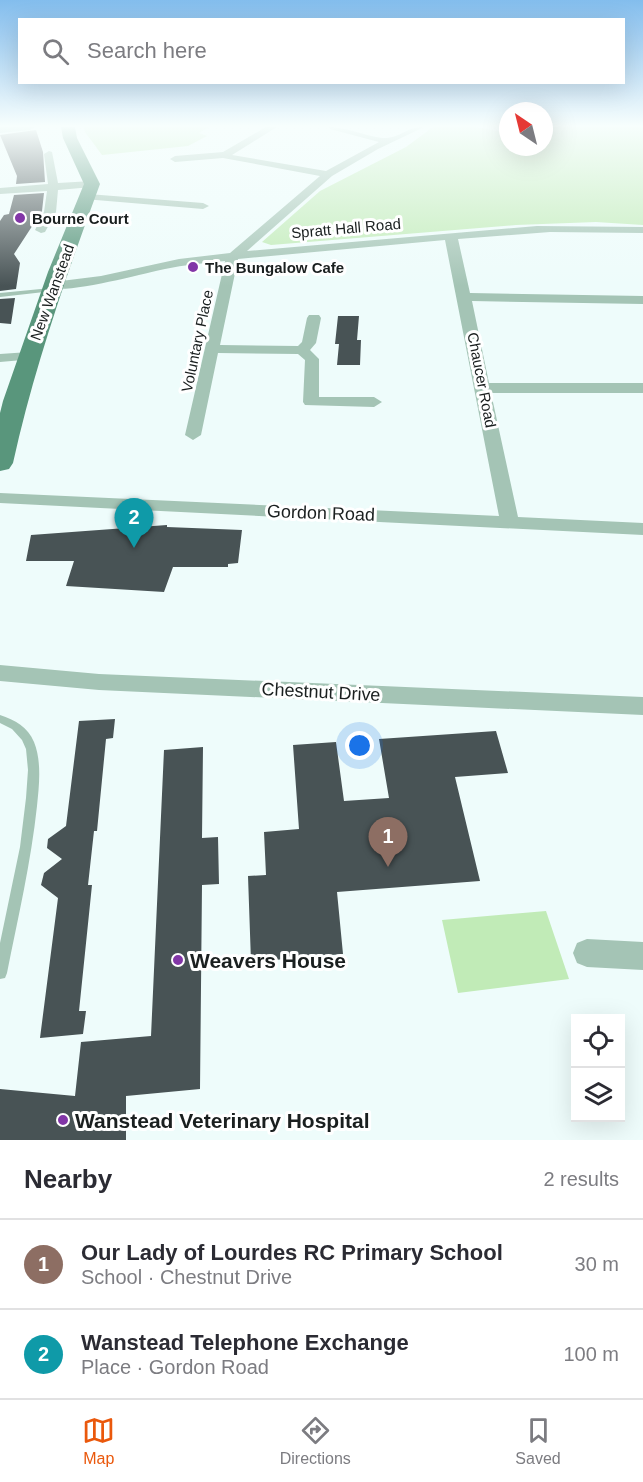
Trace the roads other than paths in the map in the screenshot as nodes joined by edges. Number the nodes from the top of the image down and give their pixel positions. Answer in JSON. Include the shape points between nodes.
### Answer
{"nodes":[{"id":1,"x":53,"y":180,"type":"edge"},
{"id":2,"x":88,"y":180,"type":"edge"},
{"id":3,"x":321,"y":180,"type":"edge"},
{"id":4,"x":51,"y":188,"type":"junction"},
{"id":5,"x":0,"y":191,"type":"edge"},
{"id":6,"x":90,"y":191,"type":"junction"},
{"id":7,"x":202,"y":206,"type":"dead end"},
{"id":8,"x":41,"y":230,"type":"dead end"},
{"id":9,"x":643,"y":230,"type":"edge"},
{"id":10,"x":450,"y":238,"type":"junction"},
{"id":11,"x":235,"y":255,"type":"junction"},
{"id":12,"x":52,"y":288,"type":"junction"},
{"id":13,"x":0,"y":295,"type":"edge"},
{"id":14,"x":466,"y":297,"type":"junction"},
{"id":15,"x":643,"y":300,"type":"edge"},
{"id":16,"x":314,"y":318,"type":"dead end"},
{"id":17,"x":213,"y":349,"type":"junction"},
{"id":18,"x":302,"y":350,"type":"junction"},
{"id":19,"x":29,"y":356,"type":"junction"},
{"id":20,"x":0,"y":358,"type":"edge"},
{"id":21,"x":483,"y":388,"type":"junction"},
{"id":22,"x":643,"y":388,"type":"edge"},
{"id":23,"x":374,"y":402,"type":"dead end"},
{"id":24,"x":193,"y":435,"type":"dead end"},
{"id":25,"x":0,"y":463,"type":"edge"},
{"id":26,"x":0,"y":498,"type":"edge"},
{"id":27,"x":510,"y":524,"type":"junction"},
{"id":28,"x":643,"y":529,"type":"edge"},
{"id":29,"x":0,"y":673,"type":"edge"},
{"id":30,"x":643,"y":706,"type":"edge"},
{"id":31,"x":0,"y":719,"type":"edge"},
{"id":32,"x":587,"y":952,"type":"dead end"},
{"id":33,"x":643,"y":956,"type":"edge"},
{"id":34,"x":0,"y":973,"type":"edge"}],
"edges":[{"from":1,"to":4,"type":"street"},
{"from":2,"to":6,"type":"main road"},
{"from":3,"to":11,"type":"street"},
{"from":4,"to":5,"type":"street"},
{"from":4,"to":6,"type":"street"},
{"from":4,"to":8,"type":"street","via":[[50,212]]},
{"from":6,"to":7,"type":"street"},
{"from":6,"to":12,"type":"main road","name":"New Wanstead"},
{"from":9,"to":10,"type":"street","name":"Spratt Hall Road","via":[[581,227]]},
{"from":10,"to":11,"type":"street","name":"Spratt Hall Road","via":[[437,236]]},
{"from":10,"to":14,"type":"street","name":"Chaucer Road"},
{"from":11,"to":12,"type":"street","name":"Spratt Hall Road"},
{"from":11,"to":17,"type":"street","name":"Voluntary Place"},
{"from":12,"to":13,"type":"lane"},
{"from":12,"to":19,"type":"main road","name":"New Wanstead"},
{"from":14,"to":15,"type":"street"},
{"from":14,"to":21,"type":"street","name":"Chaucer Road"},
{"from":16,"to":18,"type":"street","via":[[309,343]]},
{"from":17,"to":18,"type":"street"},
{"from":17,"to":24,"type":"street","name":"Voluntary Place"},
{"from":18,"to":23,"type":"street","via":[[312,359],[311,402]]},
{"from":19,"to":20,"type":"street"},
{"from":19,"to":25,"type":"main road","name":"New Wanstead","via":[[11,401]]},
{"from":21,"to":22,"type":"street"},
{"from":21,"to":27,"type":"street","name":"Chaucer Road"},
{"from":26,"to":27,"type":"street","name":"Gordon Road"},
{"from":27,"to":28,"type":"street","name":"Gordon Road"},
{"from":29,"to":30,"type":"street","name":"Chestnut Drive","via":[[99,682]]},
{"from":31,"to":34,"type":"lane","via":[[14,723],[25,734],[31,749],[33,778],[27,849]]},
{"from":32,"to":33,"type":"street"}]}
